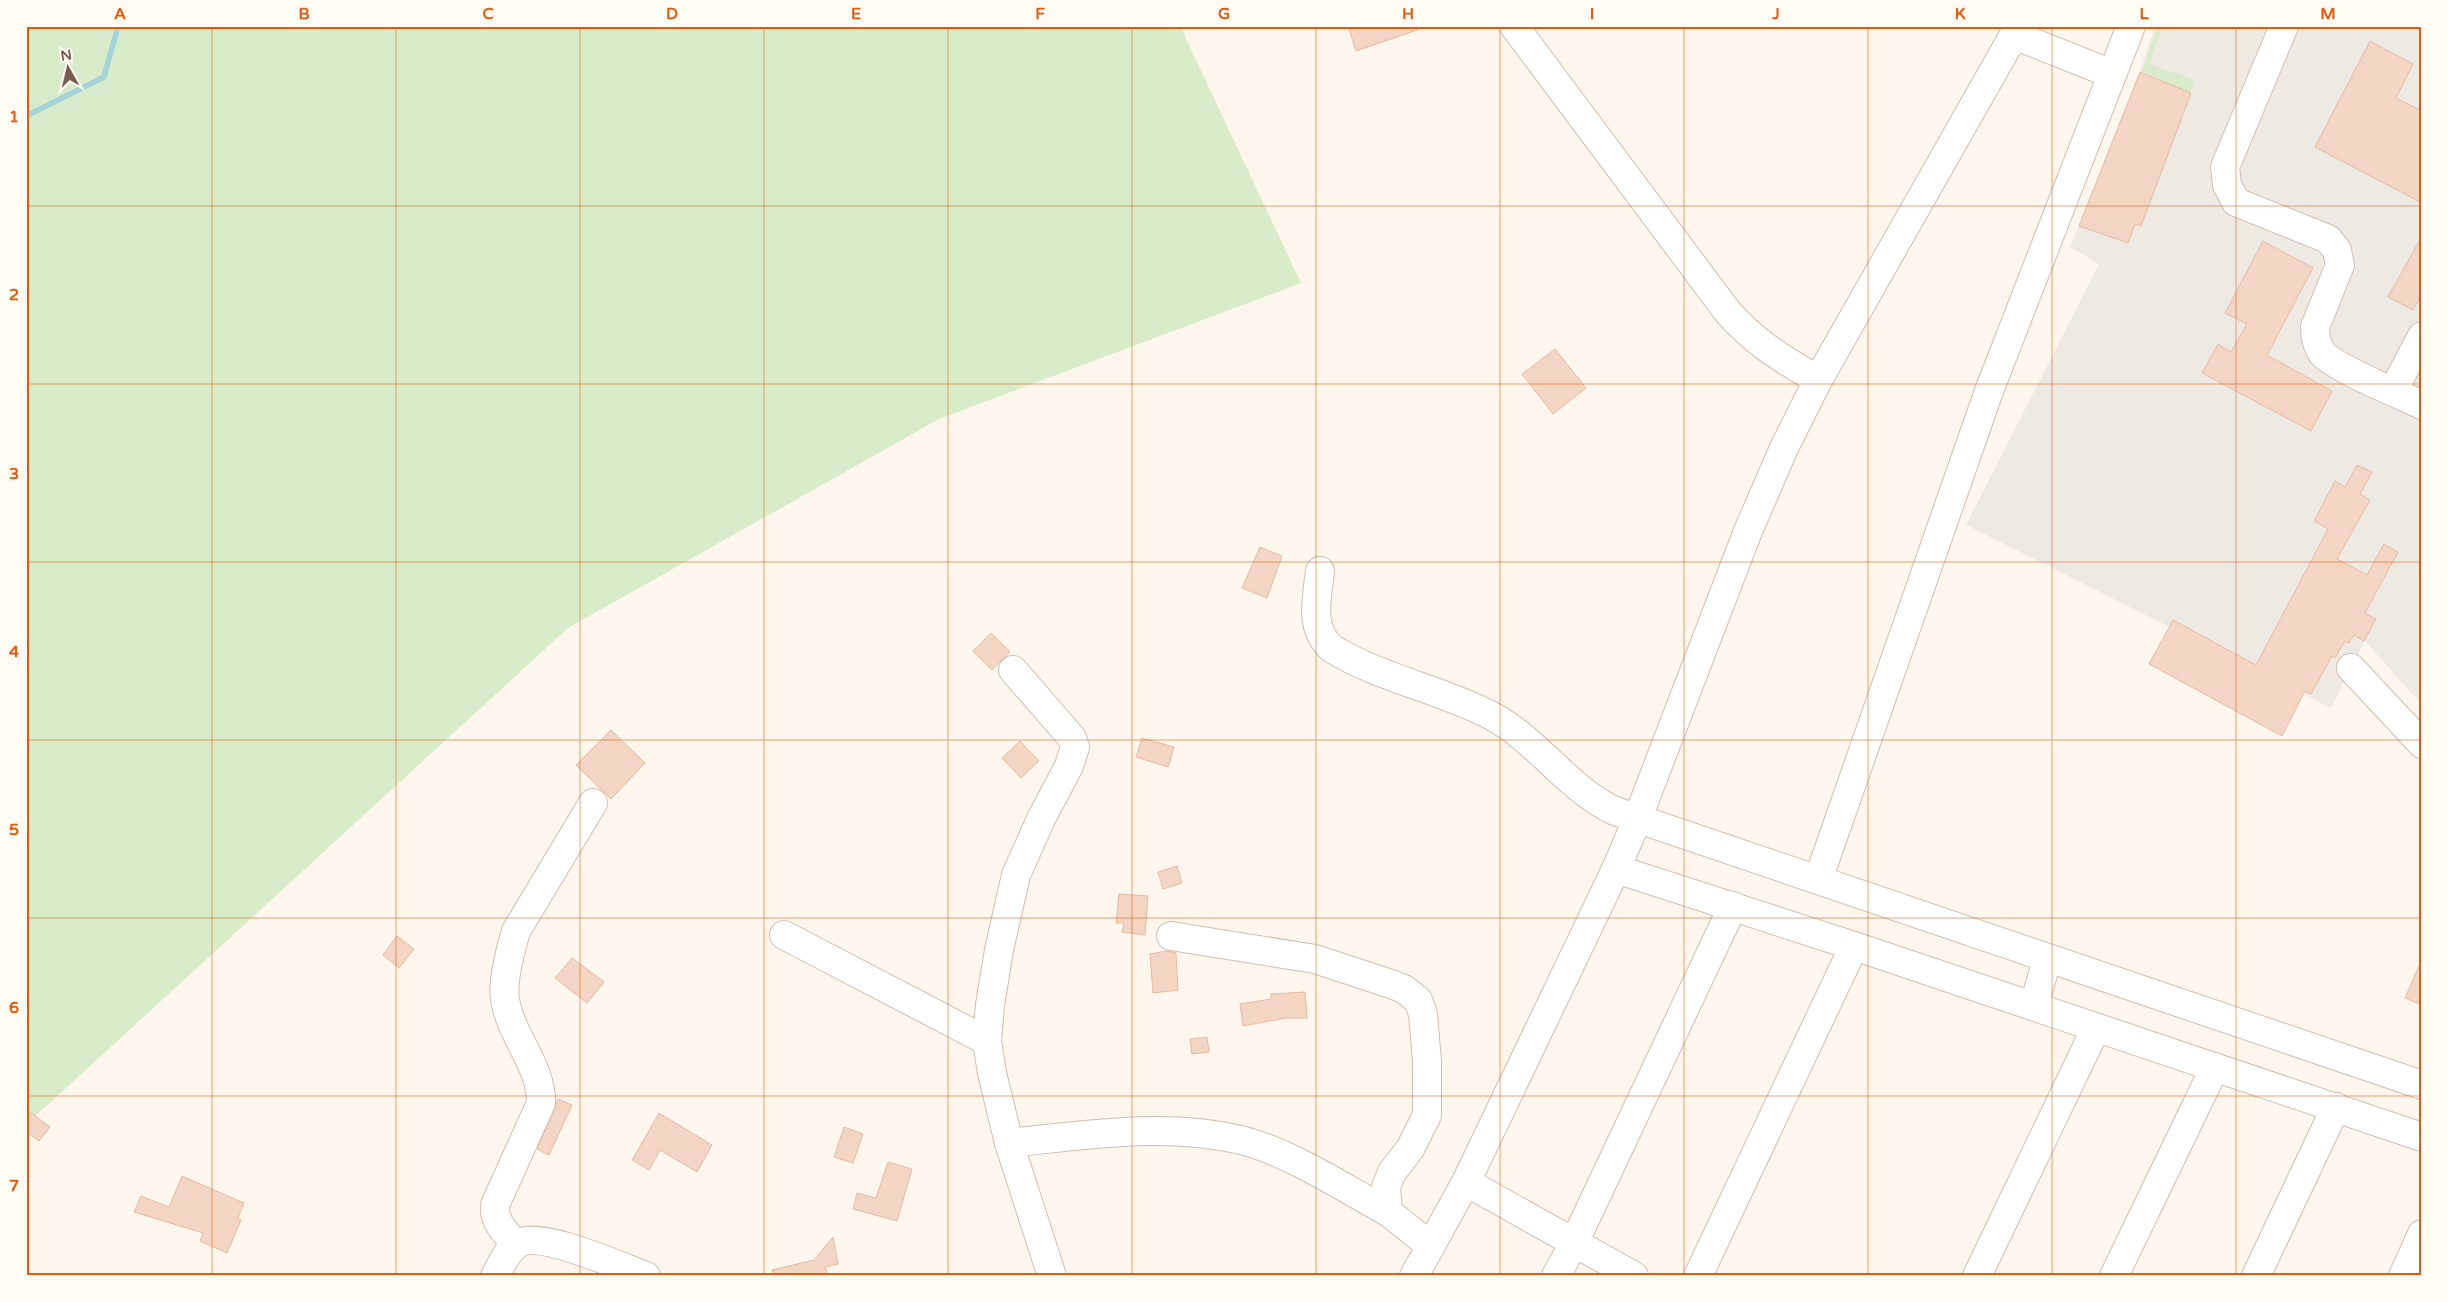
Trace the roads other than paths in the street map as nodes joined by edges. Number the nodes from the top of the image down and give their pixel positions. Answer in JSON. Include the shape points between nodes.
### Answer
{"nodes":[{"id":1,"x":1514,"y":26,"type":"edge"},
{"id":2,"x":2131,"y":26,"type":"edge"},
{"id":3,"x":2284,"y":26,"type":"edge"},
{"id":4,"x":2016,"y":31,"type":"edge"},
{"id":5,"x":2112,"y":74,"type":"junction"},
{"id":6,"x":2422,"y":336,"type":"edge"},
{"id":7,"x":1818,"y":380,"type":"junction"},
{"id":8,"x":2393,"y":391,"type":"junction"},
{"id":9,"x":2422,"y":405,"type":"edge"},
{"id":10,"x":1320,"y":571,"type":"dead end"},
{"id":11,"x":2351,"y":668,"type":"dead end"},
{"id":12,"x":1013,"y":670,"type":"dead end"},
{"id":13,"x":2422,"y":744,"type":"edge"},
{"id":14,"x":593,"y":803,"type":"dead end"},
{"id":15,"x":1637,"y":820,"type":"junction"},
{"id":16,"x":1616,"y":869,"type":"junction"},
{"id":17,"x":1818,"y":880,"type":"junction"},
{"id":18,"x":1733,"y":906,"type":"junction"},
{"id":19,"x":784,"y":935,"type":"dead end"},
{"id":20,"x":1171,"y":936,"type":"dead end"},
{"id":21,"x":1854,"y":946,"type":"junction"},
{"id":22,"x":2047,"y":960,"type":"junction"},
{"id":23,"x":2034,"y":1005,"type":"junction"},
{"id":24,"x":2096,"y":1028,"type":"junction"},
{"id":25,"x":987,"y":1041,"type":"junction"},
{"id":26,"x":2215,"y":1067,"type":"junction"},
{"id":27,"x":2422,"y":1085,"type":"edge"},
{"id":28,"x":2336,"y":1107,"type":"junction"},
{"id":29,"x":2422,"y":1137,"type":"edge"},
{"id":30,"x":1009,"y":1143,"type":"junction"},
{"id":31,"x":1466,"y":1182,"type":"junction"},
{"id":32,"x":1388,"y":1212,"type":"junction"},
{"id":33,"x":2422,"y":1234,"type":"edge"},
{"id":34,"x":1574,"y":1243,"type":"junction"},
{"id":35,"x":516,"y":1244,"type":"junction"},
{"id":36,"x":1431,"y":1246,"type":"junction"},
{"id":37,"x":2412,"y":1266,"type":"edge"},
{"id":38,"x":495,"y":1276,"type":"edge"},
{"id":39,"x":646,"y":1276,"type":"edge"},
{"id":40,"x":1052,"y":1276,"type":"edge"},
{"id":41,"x":1414,"y":1276,"type":"edge"},
{"id":42,"x":1556,"y":1276,"type":"edge"},
{"id":43,"x":1634,"y":1276,"type":"edge"},
{"id":44,"x":1698,"y":1276,"type":"edge"},
{"id":45,"x":1978,"y":1276,"type":"edge"},
{"id":46,"x":2114,"y":1276,"type":"edge"},
{"id":47,"x":2256,"y":1276,"type":"edge"}],
"edges":[{"from":1,"to":7,"type":"street","via":[[1727,311],[1762,346]]},
{"from":2,"to":5,"type":"street"},
{"from":3,"to":8,"type":"street","via":[[2225,167],[2227,185],[2236,202],[2328,239],[2337,250],[2340,265],[2316,327],[2318,344],[2322,353],[2332,361]]},
{"from":4,"to":5,"type":"street"},
{"from":4,"to":7,"type":"street"},
{"from":5,"to":17,"type":"street","via":[[1989,391]]},
{"from":6,"to":8,"type":"street"},
{"from":7,"to":15,"type":"street","via":[[1762,497]]},
{"from":8,"to":9,"type":"street"},
{"from":10,"to":15,"type":"street","via":[[1316,623],[1331,648],[1494,717],[1551,760],[1598,802]]},
{"from":11,"to":13,"type":"street"},
{"from":12,"to":25,"type":"street","via":[[1072,738],[1075,747],[1016,876],[993,987]]},
{"from":14,"to":35,"type":"street","via":[[516,930],[511,948],[504,997],[541,1090],[541,1103],[495,1205],[498,1222]]},
{"from":15,"to":16,"type":"street"},
{"from":15,"to":17,"type":"street"},
{"from":16,"to":18,"type":"street"},
{"from":16,"to":31,"type":"street"},
{"from":17,"to":22,"type":"street"},
{"from":18,"to":21,"type":"street"},
{"from":18,"to":34,"type":"street"},
{"from":19,"to":25,"type":"street"},
{"from":20,"to":32,"type":"street","via":[[1315,959],[1391,984],[1418,1000],[1423,1014],[1429,1081],[1427,1115],[1410,1149],[1392,1172],[1386,1187]]},
{"from":21,"to":23,"type":"street"},
{"from":21,"to":44,"type":"street"},
{"from":22,"to":23,"type":"street"},
{"from":22,"to":27,"type":"street"},
{"from":23,"to":24,"type":"street"},
{"from":24,"to":26,"type":"street"},
{"from":24,"to":45,"type":"street"},
{"from":25,"to":30,"type":"street"},
{"from":26,"to":28,"type":"street"},
{"from":26,"to":46,"type":"street"},
{"from":28,"to":29,"type":"street"},
{"from":28,"to":47,"type":"street"},
{"from":30,"to":32,"type":"street","via":[[1173,1131],[1241,1140],[1288,1159]]},
{"from":30,"to":40,"type":"street"},
{"from":31,"to":34,"type":"street"},
{"from":31,"to":36,"type":"street"},
{"from":32,"to":36,"type":"street"},
{"from":33,"to":37,"type":"street"},
{"from":34,"to":42,"type":"street"},
{"from":34,"to":43,"type":"street"},
{"from":35,"to":38,"type":"street"},
{"from":35,"to":39,"type":"street","via":[[546,1241]]},
{"from":36,"to":41,"type":"street"}]}
